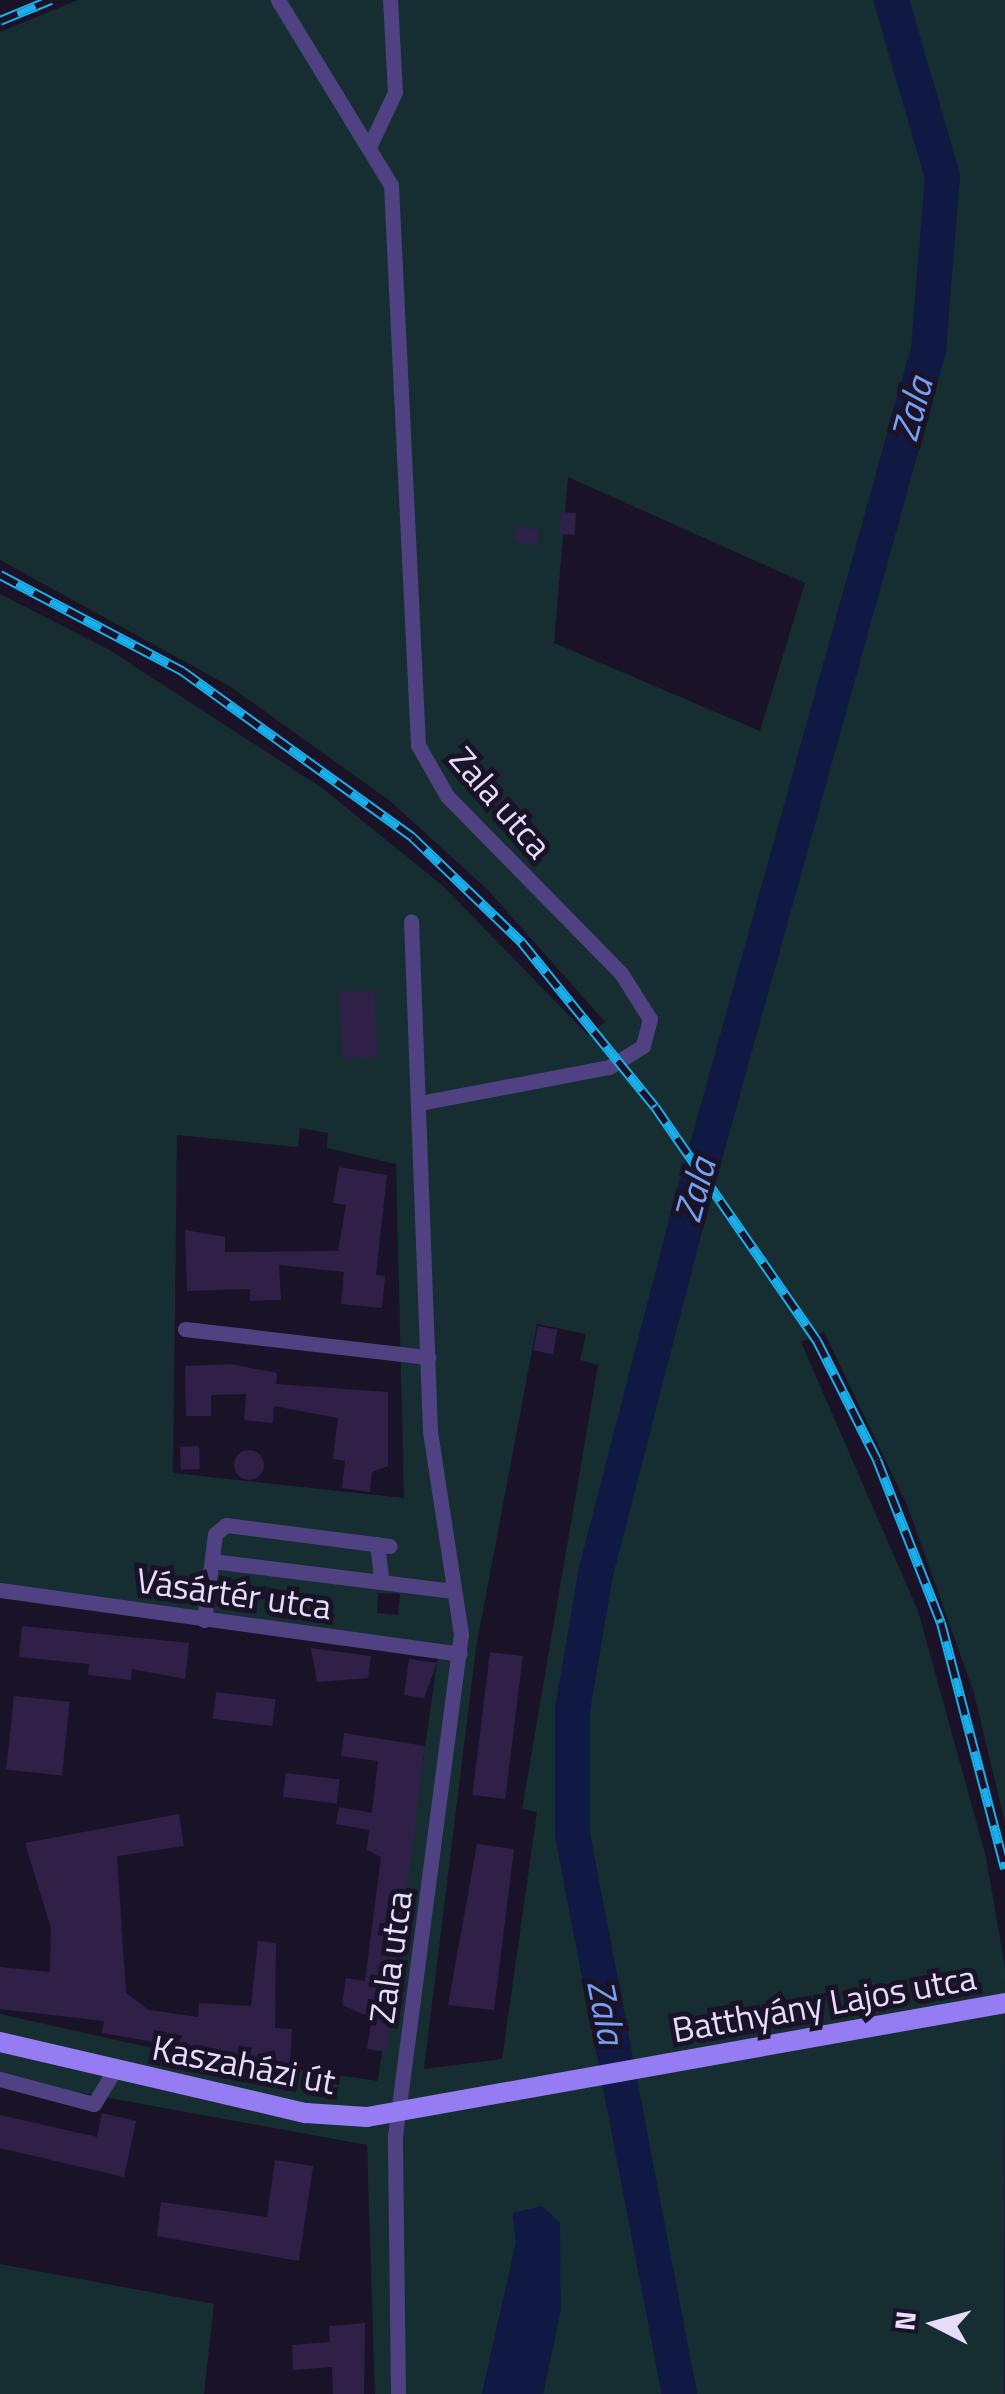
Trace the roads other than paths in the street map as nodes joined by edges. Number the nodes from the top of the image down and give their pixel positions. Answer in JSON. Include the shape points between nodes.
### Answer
{"nodes":[{"id":1,"x":278,"y":0,"type":"edge"},
{"id":2,"x":390,"y":0,"type":"edge"},
{"id":3,"x":372,"y":143,"type":"junction"},
{"id":4,"x":411,"y":921,"type":"dead end"},
{"id":5,"x":420,"y":1103,"type":"junction"},
{"id":6,"x":185,"y":1329,"type":"dead end"},
{"id":7,"x":428,"y":1357,"type":"junction"},
{"id":8,"x":212,"y":1561,"type":"junction"},
{"id":9,"x":382,"y":1582,"type":"junction"},
{"id":10,"x":0,"y":1590,"type":"edge"},
{"id":11,"x":453,"y":1591,"type":"junction"},
{"id":12,"x":204,"y":1620,"type":"junction"},
{"id":13,"x":460,"y":1654,"type":"junction"},
{"id":14,"x":1005,"y":2003,"type":"edge"},
{"id":15,"x":0,"y":2042,"type":"edge"},
{"id":16,"x":114,"y":2070,"type":"junction"},
{"id":17,"x":0,"y":2079,"type":"edge"},
{"id":18,"x":477,"y":2100,"type":"joint"},
{"id":19,"x":397,"y":2115,"type":"junction"},
{"id":20,"x":398,"y":2394,"type":"edge"}],
"edges":[{"from":1,"to":3,"type":"street","name":"Zala utca"},
{"from":2,"to":3,"type":"street","via":[[395,92]]},
{"from":3,"to":5,"type":"street","name":"Zala utca","via":[[394,210],[418,745],[448,796],[621,972],[650,1020],[643,1046],[609,1067]]},
{"from":4,"to":5,"type":"street","name":"Zala utca"},
{"from":5,"to":7,"type":"street","name":"Zala utca"},
{"from":6,"to":7,"type":"street"},
{"from":7,"to":11,"type":"street","name":"Zala utca"},
{"from":8,"to":9,"type":"street"},
{"from":8,"to":9,"type":"street","via":[[226,1525],[384,1545]]},
{"from":8,"to":12,"type":"street"},
{"from":9,"to":11,"type":"street"},
{"from":10,"to":12,"type":"street","name":"Vásártér utca"},
{"from":11,"to":13,"type":"street","name":"Zala utca"},
{"from":12,"to":13,"type":"street","name":"Vásártér utca"},
{"from":13,"to":19,"type":"street","name":"Zala utca"},
{"from":14,"to":18,"type":"street","name":"Batthyány Lajos utca"},
{"from":15,"to":16,"type":"street","name":"Kaszaházi út"},
{"from":16,"to":17,"type":"street","via":[[94,2104]]},
{"from":16,"to":19,"type":"street","name":"Kaszaházi út","via":[[306,2113]]},
{"from":18,"to":19,"type":"street","name":"Kaszaházi út"},
{"from":19,"to":20,"type":"street","name":"Zala utca"}]}
